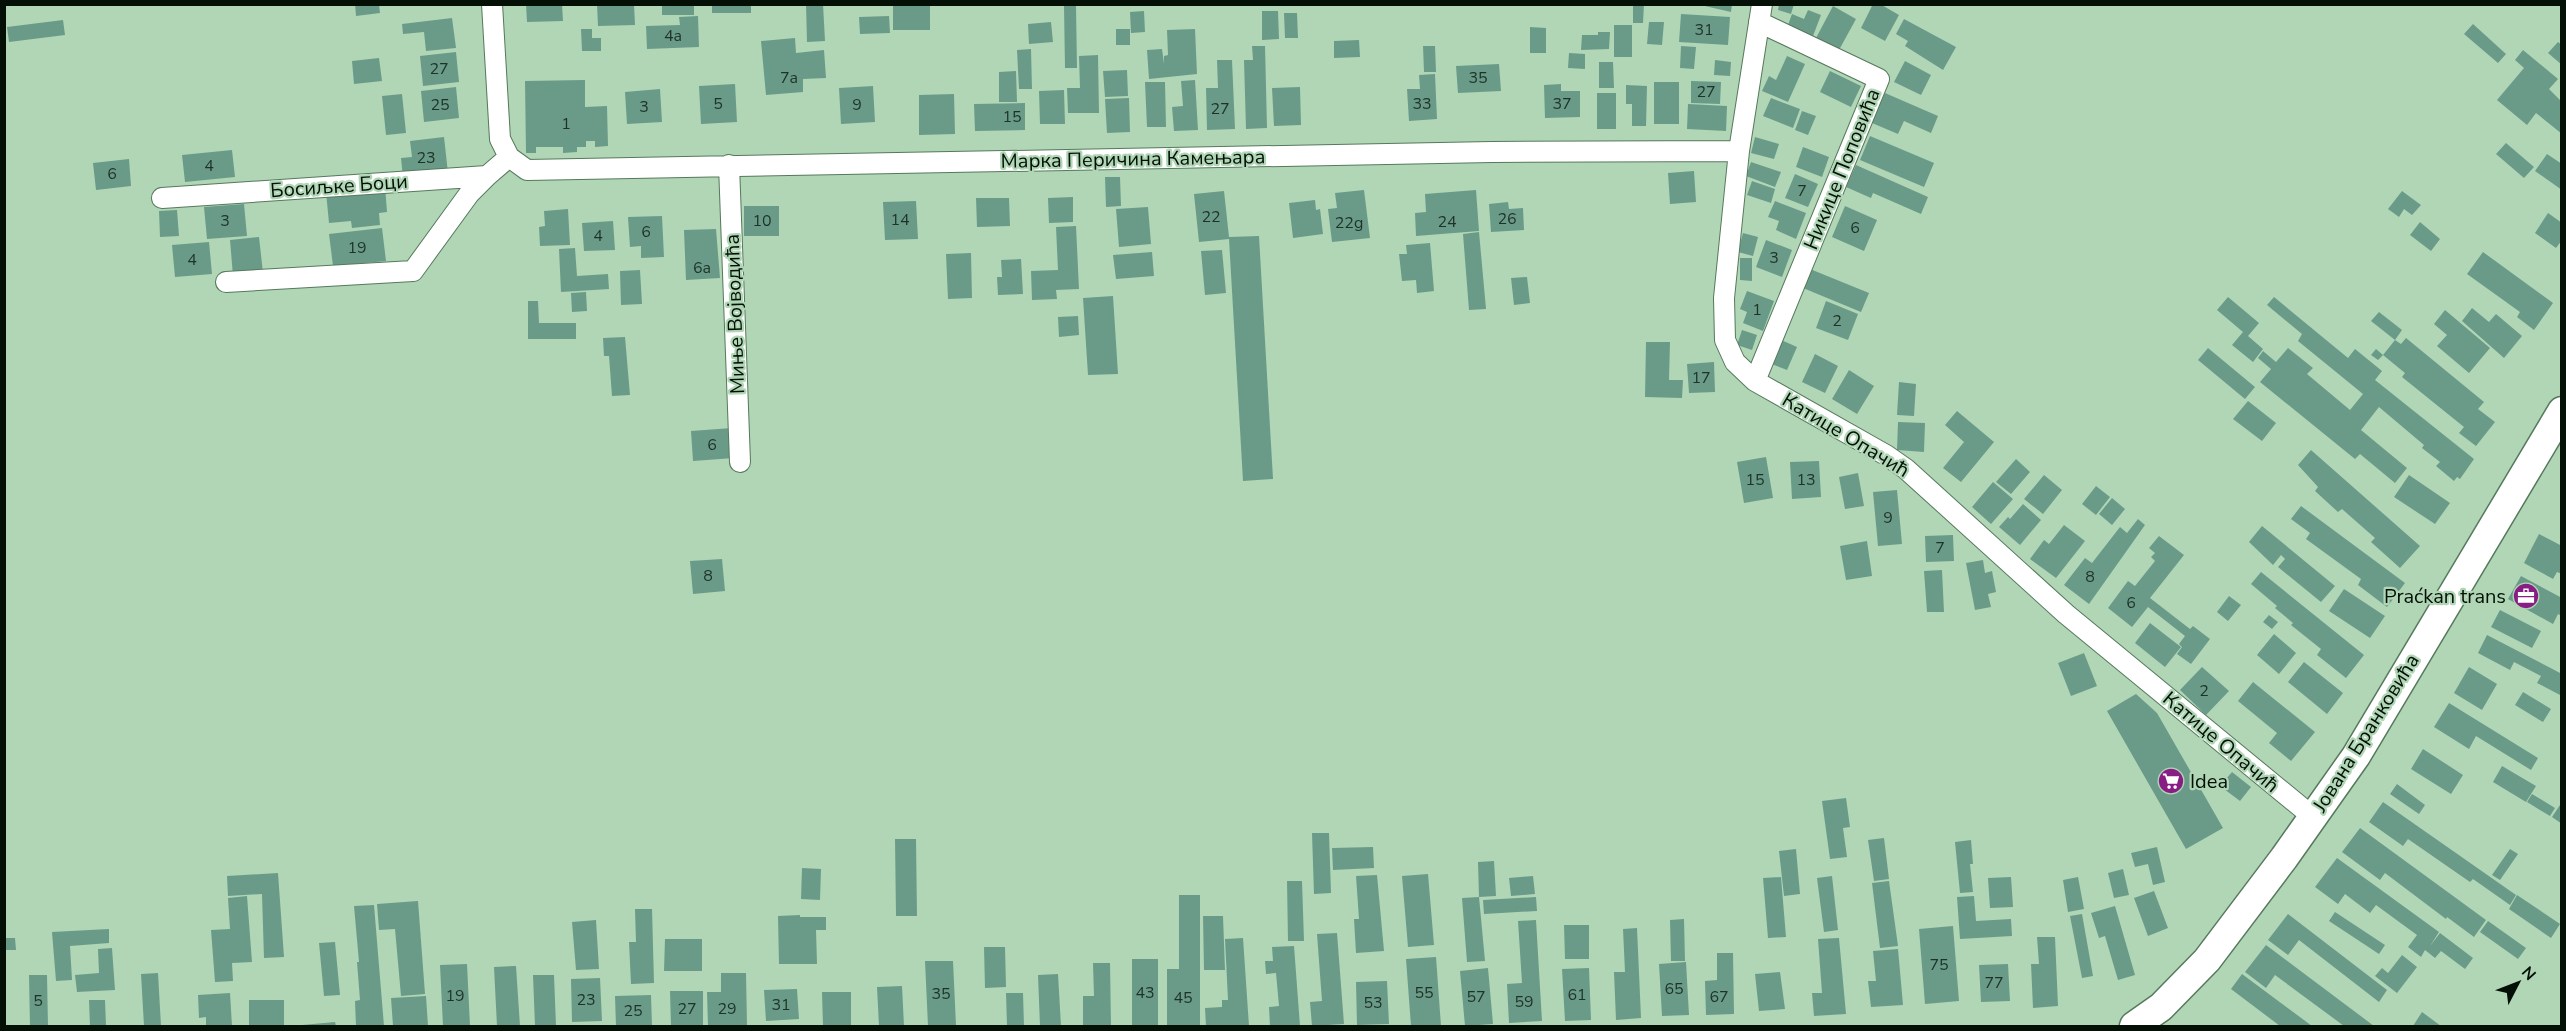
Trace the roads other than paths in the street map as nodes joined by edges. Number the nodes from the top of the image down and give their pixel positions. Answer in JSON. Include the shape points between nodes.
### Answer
{"nodes":[{"id":1,"x":492,"y":4,"type":"edge"},
{"id":2,"x":1761,"y":14,"type":"edge"},
{"id":3,"x":1739,"y":151,"type":"junction"},
{"id":4,"x":509,"y":157,"type":"junction"},
{"id":5,"x":729,"y":165,"type":"junction"},
{"id":6,"x":487,"y":176,"type":"junction"},
{"id":7,"x":162,"y":198,"type":"dead end"},
{"id":8,"x":226,"y":282,"type":"dead end"},
{"id":9,"x":1755,"y":381,"type":"junction"},
{"id":10,"x":2562,"y":411,"type":"edge"},
{"id":11,"x":740,"y":462,"type":"dead end"},
{"id":12,"x":2313,"y":817,"type":"junction"},
{"id":13,"x":2134,"y":1026,"type":"edge"}],
"edges":[{"from":1,"to":4,"type":"street","via":[[500,139]]},
{"from":2,"to":3,"type":"street","name":"Катице Опачић"},
{"from":2,"to":9,"type":"street","name":"Никице Поповића","via":[[1879,79]]},
{"from":3,"to":5,"type":"street","name":"Марка Перичина Камењара"},
{"from":3,"to":9,"type":"street","name":"Катице Опачић","via":[[1723,329],[1735,362]]},
{"from":4,"to":5,"type":"street","name":"Марка Перичина Камењара","via":[[527,170]]},
{"from":4,"to":6,"type":"street"},
{"from":5,"to":11,"type":"street","name":"Миње Војводића"},
{"from":6,"to":7,"type":"street","name":"Босиљке Боци"},
{"from":6,"to":8,"type":"street","via":[[469,194],[413,271]]},
{"from":9,"to":12,"type":"street","name":"Катице Опачић","via":[[1906,469],[2066,614]]},
{"from":10,"to":12,"type":"main road","name":"Јована Бранковића","via":[[2356,756]]},
{"from":12,"to":13,"type":"main road","name":"Јована Бранковића","via":[[2207,960],[2161,1007]]}]}
